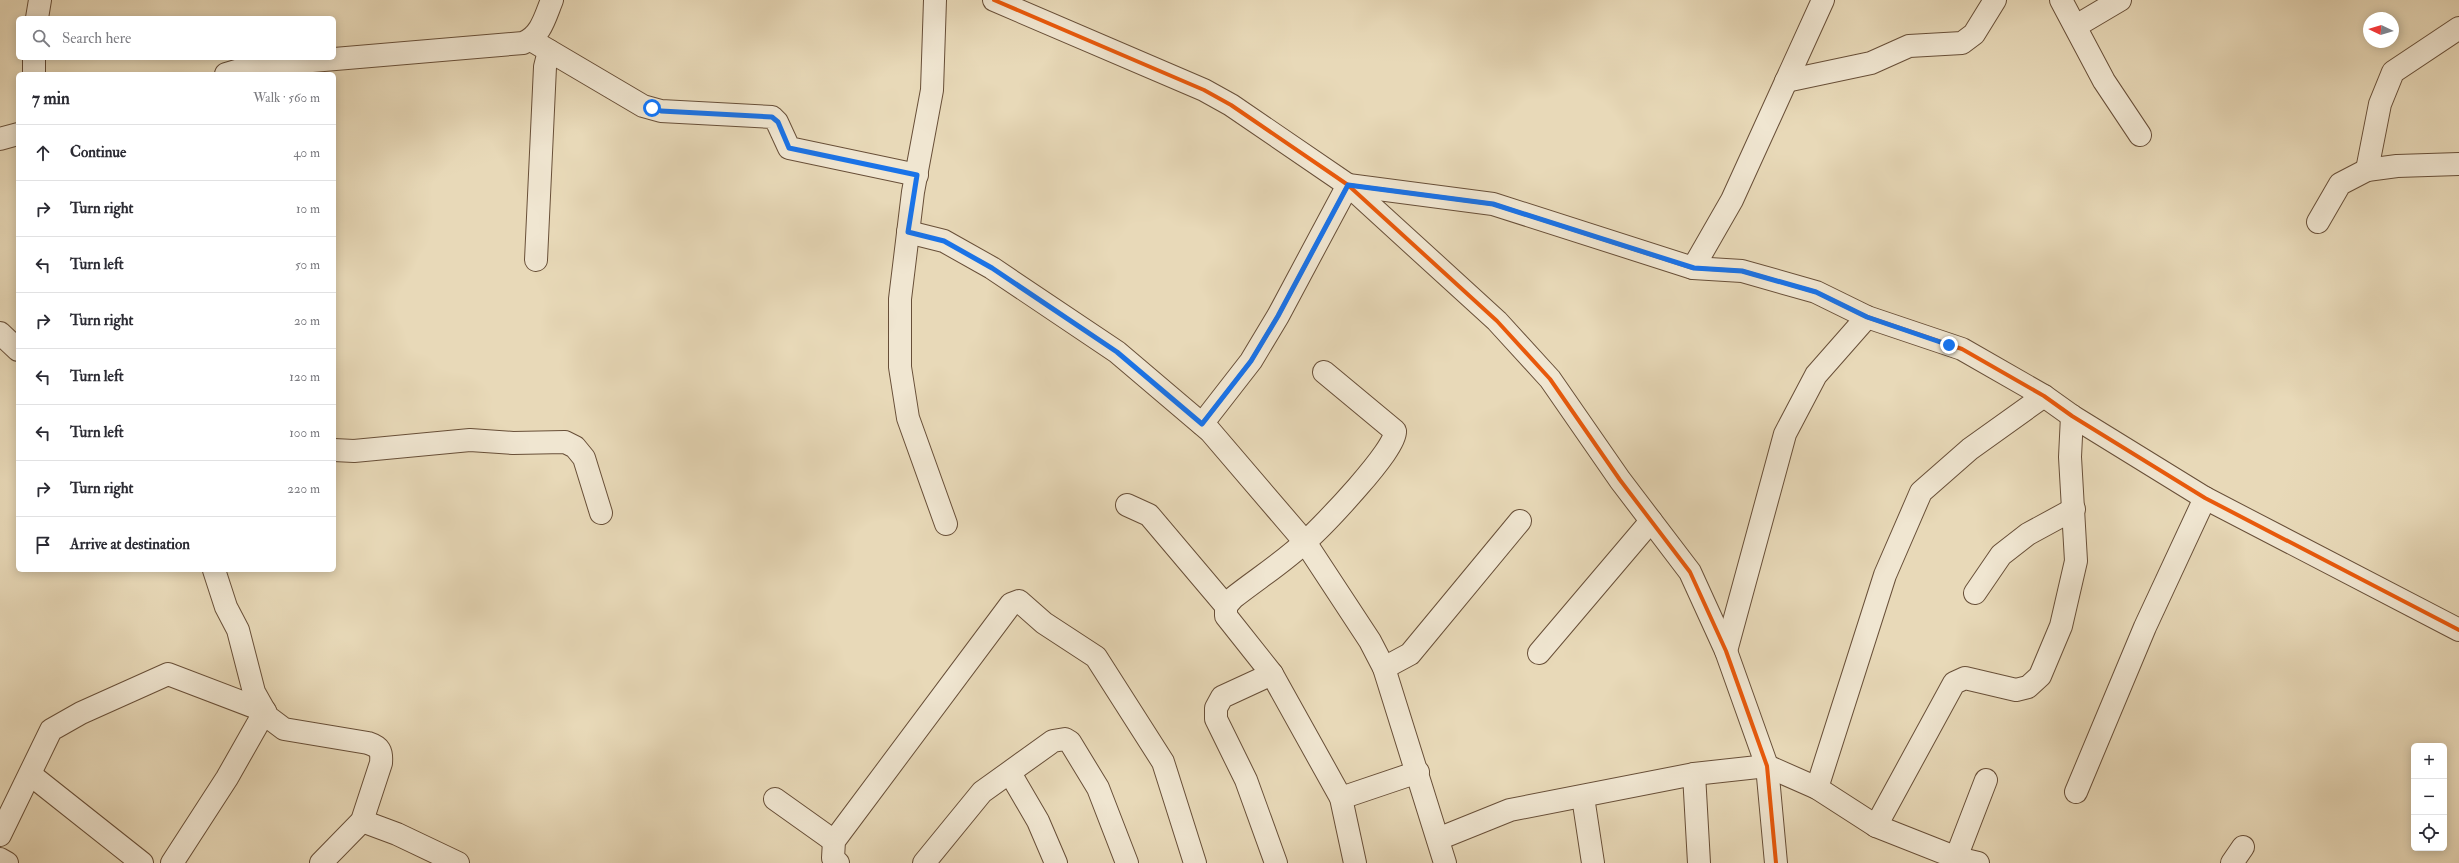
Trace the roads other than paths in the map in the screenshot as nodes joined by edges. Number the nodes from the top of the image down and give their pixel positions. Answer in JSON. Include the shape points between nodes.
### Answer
{"nodes":[{"id":1,"x":40,"y":0,"type":"edge"},
{"id":2,"x":552,"y":0,"type":"edge"},
{"id":3,"x":935,"y":0,"type":"edge"},
{"id":4,"x":994,"y":0,"type":"edge"},
{"id":5,"x":1823,"y":0,"type":"edge"},
{"id":6,"x":1995,"y":0,"type":"edge"},
{"id":7,"x":2061,"y":0,"type":"edge"},
{"id":8,"x":2120,"y":0,"type":"edge"},
{"id":9,"x":37,"y":16,"type":"edge"},
{"id":10,"x":2076,"y":26,"type":"junction"},
{"id":11,"x":2459,"y":28,"type":"edge"},
{"id":12,"x":540,"y":45,"type":"junction"},
{"id":13,"x":336,"y":59,"type":"edge"},
{"id":14,"x":34,"y":60,"type":"edge"},
{"id":15,"x":323,"y":60,"type":"edge"},
{"id":16,"x":34,"y":72,"type":"edge"},
{"id":17,"x":233,"y":72,"type":"edge"},
{"id":18,"x":1786,"y":81,"type":"junction"},
{"id":19,"x":2140,"y":134,"type":"dead end"},
{"id":20,"x":16,"y":135,"type":"edge"},
{"id":21,"x":0,"y":139,"type":"edge"},
{"id":22,"x":2459,"y":164,"type":"edge"},
{"id":23,"x":2367,"y":170,"type":"junction"},
{"id":24,"x":917,"y":175,"type":"junction"},
{"id":25,"x":1348,"y":185,"type":"junction"},
{"id":26,"x":2318,"y":222,"type":"dead end"},
{"id":27,"x":908,"y":232,"type":"junction"},
{"id":28,"x":536,"y":260,"type":"dead end"},
{"id":29,"x":1694,"y":268,"type":"junction"},
{"id":30,"x":1867,"y":317,"type":"junction"},
{"id":31,"x":0,"y":333,"type":"edge"},
{"id":32,"x":16,"y":348,"type":"edge"},
{"id":33,"x":1324,"y":372,"type":"dead end"},
{"id":34,"x":2044,"y":396,"type":"junction"},
{"id":35,"x":2072,"y":416,"type":"junction"},
{"id":36,"x":1202,"y":424,"type":"junction"},
{"id":37,"x":336,"y":450,"type":"edge"},
{"id":38,"x":2205,"y":498,"type":"junction"},
{"id":39,"x":1127,"y":505,"type":"dead end"},
{"id":40,"x":2074,"y":509,"type":"junction"},
{"id":41,"x":601,"y":513,"type":"dead end"},
{"id":42,"x":1520,"y":521,"type":"dead end"},
{"id":43,"x":1651,"y":521,"type":"junction"},
{"id":44,"x":946,"y":524,"type":"dead end"},
{"id":45,"x":1305,"y":542,"type":"junction"},
{"id":46,"x":215,"y":572,"type":"edge"},
{"id":47,"x":1975,"y":593,"type":"dead end"},
{"id":48,"x":1226,"y":606,"type":"junction"},
{"id":49,"x":2459,"y":630,"type":"edge"},
{"id":50,"x":1726,"y":651,"type":"junction"},
{"id":51,"x":1539,"y":653,"type":"dead end"},
{"id":52,"x":1384,"y":668,"type":"junction"},
{"id":53,"x":1272,"y":674,"type":"junction"},
{"id":54,"x":265,"y":711,"type":"junction"},
{"id":55,"x":1766,"y":766,"type":"junction"},
{"id":56,"x":1418,"y":772,"type":"junction"},
{"id":57,"x":1010,"y":773,"type":"junction"},
{"id":58,"x":30,"y":774,"type":"junction"},
{"id":59,"x":1694,"y":774,"type":"junction"},
{"id":60,"x":1986,"y":780,"type":"dead end"},
{"id":61,"x":1817,"y":788,"type":"junction"},
{"id":62,"x":2076,"y":792,"type":"dead end"},
{"id":63,"x":1583,"y":797,"type":"junction"},
{"id":64,"x":1341,"y":798,"type":"junction"},
{"id":65,"x":776,"y":799,"type":"dead end"},
{"id":66,"x":362,"y":821,"type":"junction"},
{"id":67,"x":1876,"y":826,"type":"junction"},
{"id":68,"x":0,"y":835,"type":"edge"},
{"id":69,"x":1438,"y":838,"type":"junction"},
{"id":70,"x":834,"y":841,"type":"junction"},
{"id":71,"x":0,"y":859,"type":"edge"},
{"id":72,"x":1956,"y":860,"type":"edge"},
{"id":73,"x":7,"y":863,"type":"edge"},
{"id":74,"x":142,"y":863,"type":"edge"},
{"id":75,"x":172,"y":863,"type":"edge"},
{"id":76,"x":321,"y":863,"type":"edge"},
{"id":77,"x":458,"y":863,"type":"edge"},
{"id":78,"x":838,"y":863,"type":"edge"},
{"id":79,"x":924,"y":863,"type":"edge"},
{"id":80,"x":1056,"y":863,"type":"edge"},
{"id":81,"x":1127,"y":863,"type":"edge"},
{"id":82,"x":1195,"y":863,"type":"edge"},
{"id":83,"x":1276,"y":863,"type":"edge"},
{"id":84,"x":1355,"y":863,"type":"edge"},
{"id":85,"x":1445,"y":863,"type":"edge"},
{"id":86,"x":1592,"y":863,"type":"edge"},
{"id":87,"x":1700,"y":863,"type":"edge"},
{"id":88,"x":1776,"y":863,"type":"edge"},
{"id":89,"x":1978,"y":863,"type":"edge"}],
"edges":[{"from":1,"to":9,"type":"street"},
{"from":2,"to":12,"type":"street","via":[[540,31]]},
{"from":3,"to":24,"type":"street","via":[[932,90]]},
{"from":4,"to":25,"type":"street","via":[[1204,90],[1231,105]]},
{"from":5,"to":18,"type":"street"},
{"from":6,"to":18,"type":"street","via":[[1974,34],[1962,43],[1909,46],[1871,63]]},
{"from":7,"to":10,"type":"street"},
{"from":8,"to":10,"type":"street"},
{"from":10,"to":19,"type":"street","via":[[2104,81]]},
{"from":11,"to":23,"type":"street","via":[[2393,72],[2380,104]]},
{"from":12,"to":13,"type":"street","via":[[523,43]]},
{"from":12,"to":24,"type":"street","via":[[643,106],[661,111],[772,117],[778,122],[789,148]]},
{"from":12,"to":28,"type":"street","via":[[545,67]]},
{"from":14,"to":16,"type":"street"},
{"from":15,"to":17,"type":"street","via":[[253,66]]},
{"from":18,"to":29,"type":"street","via":[[1732,200]]},
{"from":20,"to":21,"type":"street"},
{"from":22,"to":23,"type":"street","via":[[2397,166]]},
{"from":23,"to":26,"type":"street","via":[[2340,184]]},
{"from":24,"to":27,"type":"street"},
{"from":25,"to":29,"type":"street","via":[[1493,204]]},
{"from":25,"to":36,"type":"street","via":[[1251,361]]},
{"from":25,"to":43,"type":"street","via":[[1497,321],[1550,379]]},
{"from":27,"to":36,"type":"street","via":[[944,241],[992,268],[1117,352]]},
{"from":27,"to":44,"type":"street","via":[[900,299],[902,388],[908,418]]},
{"from":29,"to":30,"type":"street","via":[[1742,271],[1816,292]]},
{"from":30,"to":34,"type":"street","via":[[1962,350]]},
{"from":30,"to":50,"type":"street","via":[[1816,375],[1785,434]]},
{"from":31,"to":32,"type":"street"},
{"from":33,"to":45,"type":"street","via":[[1395,431],[1396,436],[1391,446],[1350,496]]},
{"from":34,"to":35,"type":"street"},
{"from":34,"to":61,"type":"street","via":[[1970,448],[1921,492],[1885,575]]},
{"from":35,"to":38,"type":"street"},
{"from":35,"to":40,"type":"street","via":[[2070,457]]},
{"from":36,"to":45,"type":"street"},
{"from":37,"to":41,"type":"street","via":[[354,451],[470,440],[513,443],[565,442],[575,447],[584,458]]},
{"from":38,"to":49,"type":"street"},
{"from":38,"to":62,"type":"street","via":[[2144,627]]},
{"from":39,"to":48,"type":"street","via":[[1149,515],[1191,568]]},
{"from":40,"to":47,"type":"street","via":[[2028,534],[2002,555]]},
{"from":40,"to":67,"type":"street","via":[[2076,561],[2061,626],[2040,676],[2028,687],[2016,690],[1964,678],[1954,683]]},
{"from":42,"to":52,"type":"street","via":[[1410,654]]},
{"from":43,"to":50,"type":"street","via":[[1690,572]]},
{"from":43,"to":51,"type":"street"},
{"from":45,"to":48,"type":"street"},
{"from":45,"to":52,"type":"street","via":[[1370,641]]},
{"from":46,"to":54,"type":"street","via":[[226,607],[238,630],[254,692]]},
{"from":48,"to":53,"type":"street","via":[[1226,616]]},
{"from":50,"to":55,"type":"street"},
{"from":52,"to":56,"type":"street"},
{"from":53,"to":64,"type":"street"},
{"from":53,"to":83,"type":"street","via":[[1222,697],[1216,708],[1216,718],[1246,780]]},
{"from":54,"to":58,"type":"street","via":[[168,674],[81,713],[51,730]]},
{"from":54,"to":66,"type":"street","via":[[268,717],[284,729],[378,747],[382,753],[381,763]]},
{"from":54,"to":75,"type":"street","via":[[227,778]]},
{"from":55,"to":59,"type":"street"},
{"from":55,"to":61,"type":"street"},
{"from":55,"to":88,"type":"street"},
{"from":56,"to":64,"type":"street"},
{"from":56,"to":69,"type":"street"},
{"from":57,"to":79,"type":"street","via":[[982,792]]},
{"from":57,"to":80,"type":"street","via":[[1038,820]]},
{"from":57,"to":81,"type":"street","via":[[1053,741],[1065,739],[1070,742],[1098,788]]},
{"from":58,"to":68,"type":"street"},
{"from":58,"to":74,"type":"street"},
{"from":59,"to":63,"type":"street"},
{"from":59,"to":87,"type":"street"},
{"from":60,"to":72,"type":"street"},
{"from":61,"to":67,"type":"street"},
{"from":63,"to":69,"type":"street","via":[[1510,810]]},
{"from":63,"to":86,"type":"street"},
{"from":64,"to":84,"type":"street"},
{"from":65,"to":70,"type":"street"},
{"from":66,"to":76,"type":"street"},
{"from":66,"to":77,"type":"street","via":[[397,834]]},
{"from":67,"to":72,"type":"street"},
{"from":69,"to":85,"type":"street"},
{"from":70,"to":78,"type":"street","via":[[833,858]]},
{"from":70,"to":82,"type":"street","via":[[1011,604],[1019,601],[1044,623],[1096,657],[1163,762]]},
{"from":71,"to":73,"type":"street"},
{"from":72,"to":89,"type":"street"}]}
